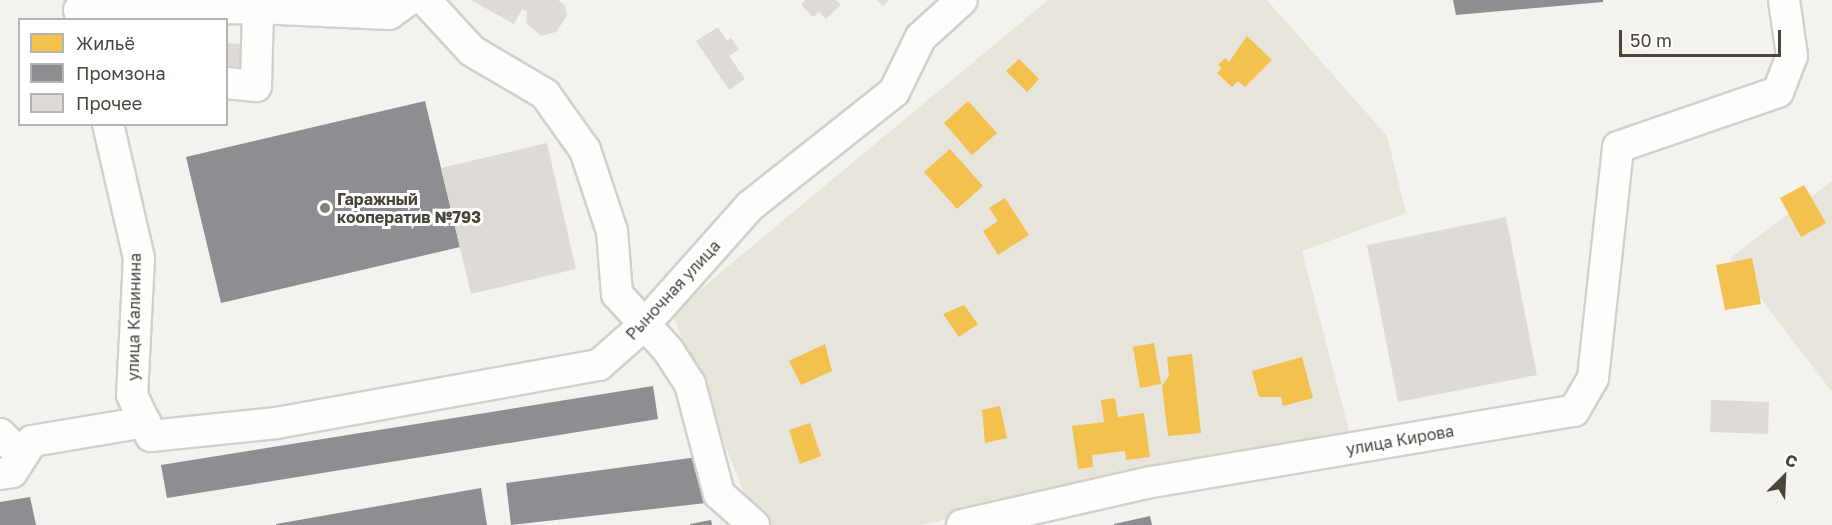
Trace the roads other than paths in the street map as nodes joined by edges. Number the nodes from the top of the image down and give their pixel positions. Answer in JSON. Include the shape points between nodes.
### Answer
{"nodes":[{"id":1,"x":408,"y":0,"type":"edge"},
{"id":2,"x":425,"y":0,"type":"edge"},
{"id":3,"x":962,"y":0,"type":"edge"},
{"id":4,"x":1784,"y":0,"type":"edge"},
{"id":5,"x":335,"y":6,"type":"edge"},
{"id":6,"x":258,"y":8,"type":"junction"},
{"id":7,"x":79,"y":10,"type":"edge"},
{"id":8,"x":162,"y":14,"type":"edge"},
{"id":9,"x":228,"y":83,"type":"edge"},
{"id":10,"x":108,"y":126,"type":"edge"},
{"id":11,"x":644,"y":325,"type":"junction"},
{"id":12,"x":148,"y":429,"type":"junction"},
{"id":13,"x":0,"y":434,"type":"edge"},
{"id":14,"x":11,"y":465,"type":"edge"},
{"id":15,"x":754,"y":525,"type":"edge"},
{"id":16,"x":962,"y":525,"type":"edge"}],
"edges":[{"from":1,"to":5,"type":"street","via":[[389,14]]},
{"from":2,"to":11,"type":"street","via":[[472,51],[545,94],[585,150],[612,231],[617,294]]},
{"from":3,"to":11,"type":"street","name":"Рыночная улица","via":[[921,37],[894,92],[750,206]]},
{"from":4,"to":16,"type":"street","name":"улица Кирова","via":[[1792,56],[1778,92],[1618,147],[1593,378],[1574,411],[1152,482]]},
{"from":5,"to":6,"type":"street"},
{"from":6,"to":8,"type":"street"},
{"from":6,"to":9,"type":"street","via":[[256,86]]},
{"from":7,"to":8,"type":"street"},
{"from":10,"to":12,"type":"street","name":"улица Калинина","via":[[139,258],[132,395]]},
{"from":11,"to":12,"type":"street","name":"Рыночная улица","via":[[599,364],[276,423]]},
{"from":11,"to":15,"type":"street","via":[[690,384],[719,494]]},
{"from":12,"to":14,"type":"street","name":"Рыночная улица","via":[[32,441]]},
{"from":13,"to":14,"type":"street"}]}
